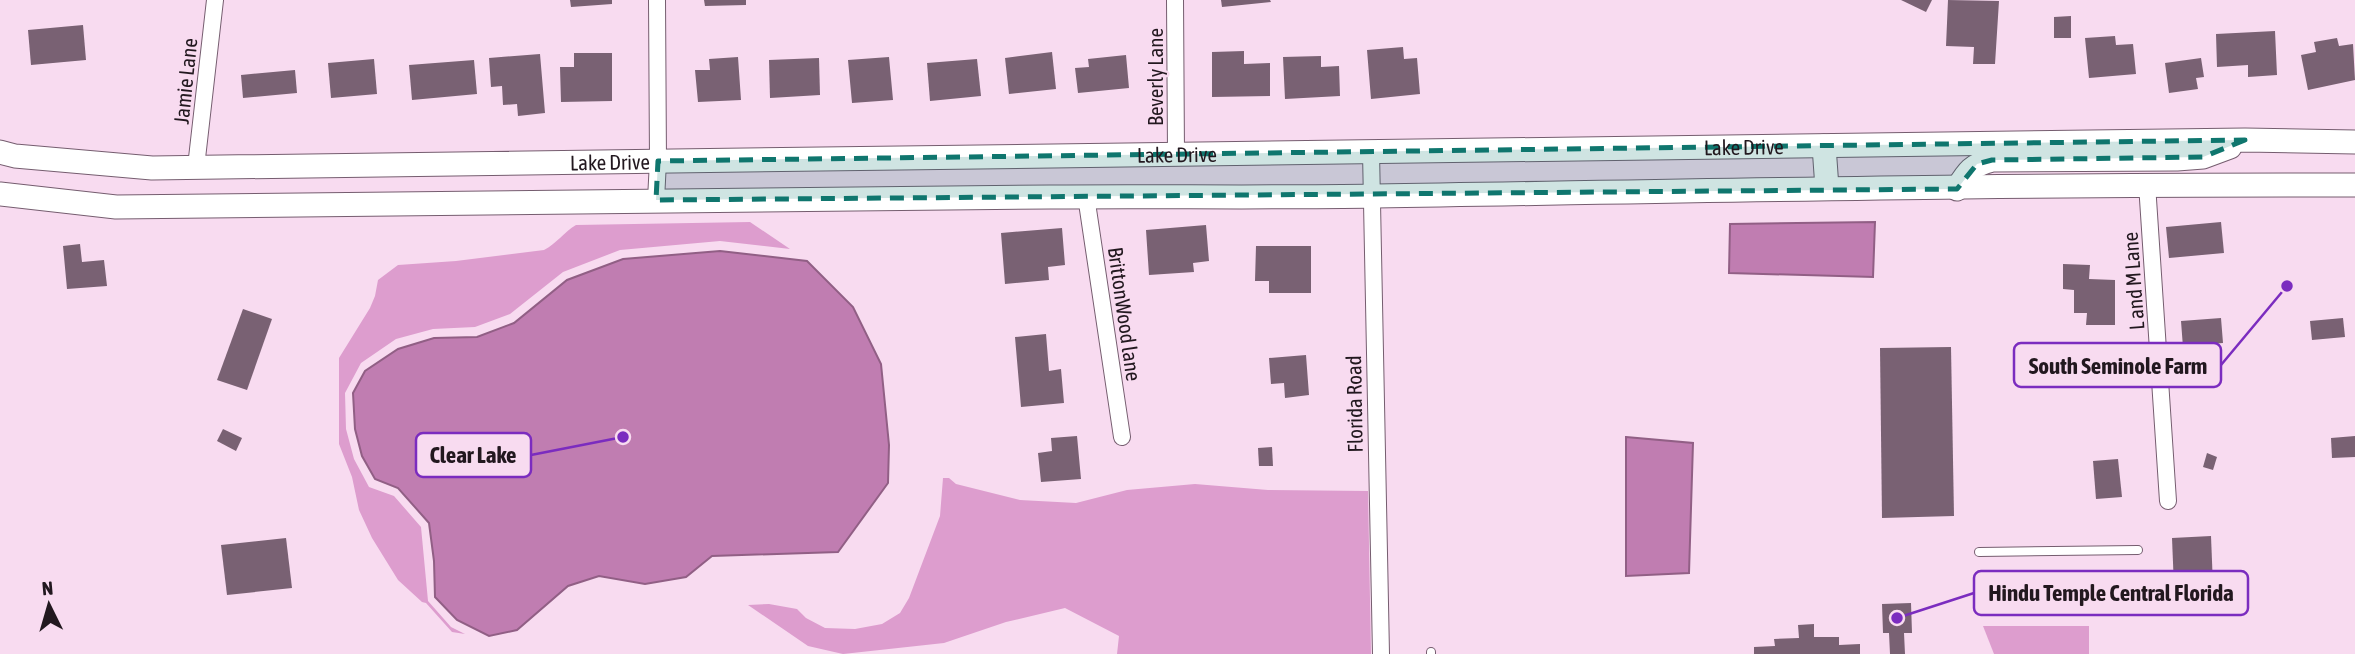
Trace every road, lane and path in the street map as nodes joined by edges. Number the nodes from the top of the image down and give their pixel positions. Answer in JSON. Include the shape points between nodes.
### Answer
{"nodes":[{"id":1,"x":215,"y":0,"type":"edge"},
{"id":2,"x":657,"y":0,"type":"edge"},
{"id":3,"x":1175,"y":0,"type":"edge"},
{"id":4,"x":2245,"y":140,"type":"junction"},
{"id":5,"x":2355,"y":142,"type":"edge"},
{"id":6,"x":1824,"y":146,"type":"junction"},
{"id":7,"x":0,"y":152,"type":"edge"},
{"id":8,"x":1371,"y":152,"type":"junction"},
{"id":9,"x":1176,"y":153,"type":"junction"},
{"id":10,"x":659,"y":161,"type":"junction"},
{"id":11,"x":196,"y":167,"type":"junction"},
{"id":12,"x":2147,"y":184,"type":"junction"},
{"id":13,"x":2355,"y":185,"type":"edge"},
{"id":14,"x":1826,"y":188,"type":"junction"},
{"id":15,"x":1957,"y":189,"type":"junction"},
{"id":16,"x":0,"y":194,"type":"edge"},
{"id":17,"x":1086,"y":196,"type":"junction"},
{"id":18,"x":1370,"y":196,"type":"junction"},
{"id":19,"x":656,"y":200,"type":"junction"},
{"id":20,"x":1122,"y":438,"type":"dead end"},
{"id":21,"x":2168,"y":501,"type":"dead end"},
{"id":22,"x":2138,"y":550,"type":"dead end"},
{"id":23,"x":1979,"y":552,"type":"dead end"},
{"id":24,"x":1381,"y":654,"type":"edge"}],
"edges":[{"from":1,"to":11,"type":"street","name":"Jamie Lane"},
{"from":2,"to":10,"type":"street"},
{"from":3,"to":9,"type":"street","name":"Beverly Lane"},
{"from":4,"to":5,"type":"main road","name":"Lake Drive"},
{"from":4,"to":6,"type":"main road","name":"Lake Drive"},
{"from":4,"to":15,"type":"main road","via":[[2203,157],[1992,160],[1977,164]]},
{"from":6,"to":8,"type":"main road","name":"Lake Drive"},
{"from":6,"to":14,"type":"main road"},
{"from":7,"to":11,"type":"main road","name":"Lake Drive","via":[[152,168]]},
{"from":8,"to":9,"type":"main road","name":"Lake Drive"},
{"from":8,"to":18,"type":"street","name":"Florida Road"},
{"from":9,"to":10,"type":"main road","name":"Lake Drive"},
{"from":10,"to":11,"type":"main road","name":"Lake Drive"},
{"from":10,"to":19,"type":"street"},
{"from":12,"to":13,"type":"main road","name":"Lake Drive"},
{"from":12,"to":15,"type":"main road","name":"Lake Drive"},
{"from":12,"to":21,"type":"street","name":"L and M Lane"},
{"from":14,"to":15,"type":"main road","name":"Lake Drive"},
{"from":14,"to":18,"type":"main road","name":"Lake Drive"},
{"from":16,"to":19,"type":"main road","name":"Lake Drive","via":[[116,207]]},
{"from":17,"to":18,"type":"main road","name":"Lake Drive"},
{"from":17,"to":19,"type":"main road","name":"Lake Drive"},
{"from":17,"to":20,"type":"street","name":"BrittonWood lane"},
{"from":18,"to":24,"type":"street","name":"Florida Road"},
{"from":22,"to":23,"type":"lane"}]}
